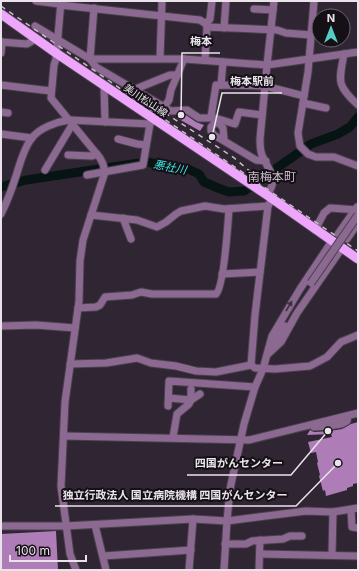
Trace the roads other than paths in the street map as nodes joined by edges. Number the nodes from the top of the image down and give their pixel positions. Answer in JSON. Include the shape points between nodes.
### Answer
{"nodes":[{"id":1,"x":36,"y":1,"type":"edge"},
{"id":2,"x":162,"y":1,"type":"edge"},
{"id":3,"x":212,"y":1,"type":"edge"},
{"id":4,"x":226,"y":1,"type":"edge"},
{"id":5,"x":274,"y":1,"type":"edge"},
{"id":6,"x":60,"y":3,"type":"edge"},
{"id":7,"x":94,"y":8,"type":"junction"},
{"id":8,"x":254,"y":9,"type":"dead end"},
{"id":9,"x":273,"y":10,"type":"junction"},
{"id":10,"x":1,"y":14,"type":"edge"},
{"id":11,"x":161,"y":15,"type":"junction"},
{"id":12,"x":35,"y":26,"type":"dead end"},
{"id":13,"x":206,"y":26,"type":"junction"},
{"id":14,"x":224,"y":28,"type":"junction"},
{"id":15,"x":270,"y":30,"type":"junction"},
{"id":16,"x":311,"y":35,"type":"joint"},
{"id":17,"x":36,"y":39,"type":"junction"},
{"id":18,"x":57,"y":39,"type":"junction"},
{"id":19,"x":2,"y":42,"type":"edge"},
{"id":20,"x":358,"y":52,"type":"edge"},
{"id":21,"x":1,"y":53,"type":"edge"},
{"id":22,"x":56,"y":53,"type":"junction"},
{"id":23,"x":344,"y":54,"type":"junction"},
{"id":24,"x":160,"y":58,"type":"junction"},
{"id":25,"x":309,"y":58,"type":"junction"},
{"id":26,"x":90,"y":59,"type":"junction"},
{"id":27,"x":184,"y":59,"type":"junction"},
{"id":28,"x":205,"y":60,"type":"junction"},
{"id":29,"x":223,"y":62,"type":"junction"},
{"id":30,"x":267,"y":64,"type":"junction"},
{"id":31,"x":177,"y":75,"type":"junction"},
{"id":32,"x":104,"y":85,"type":"junction"},
{"id":33,"x":221,"y":85,"type":"junction"},
{"id":34,"x":1,"y":86,"type":"edge"},
{"id":35,"x":265,"y":86,"type":"junction"},
{"id":36,"x":133,"y":90,"type":"junction"},
{"id":37,"x":51,"y":91,"type":"junction"},
{"id":38,"x":304,"y":99,"type":"junction"},
{"id":39,"x":358,"y":105,"type":"edge"},
{"id":40,"x":163,"y":107,"type":"junction"},
{"id":41,"x":326,"y":108,"type":"dead end"},
{"id":42,"x":262,"y":115,"type":"junction"},
{"id":43,"x":211,"y":117,"type":"junction"},
{"id":44,"x":152,"y":121,"type":"junction"},
{"id":45,"x":105,"y":122,"type":"junction"},
{"id":46,"x":71,"y":123,"type":"junction"},
{"id":47,"x":1,"y":134,"type":"edge"},
{"id":48,"x":32,"y":138,"type":"junction"},
{"id":49,"x":118,"y":139,"type":"dead end"},
{"id":50,"x":224,"y":139,"type":"dead end"},
{"id":51,"x":146,"y":145,"type":"junction"},
{"id":52,"x":97,"y":154,"type":"junction"},
{"id":53,"x":68,"y":155,"type":"dead end"},
{"id":54,"x":268,"y":164,"type":"junction"},
{"id":55,"x":358,"y":166,"type":"edge"},
{"id":56,"x":104,"y":169,"type":"junction"},
{"id":57,"x":45,"y":170,"type":"dead end"},
{"id":58,"x":87,"y":175,"type":"dead end"},
{"id":59,"x":269,"y":200,"type":"junction"},
{"id":60,"x":229,"y":209,"type":"junction"},
{"id":61,"x":357,"y":210,"type":"edge"},
{"id":62,"x":1,"y":214,"type":"edge"},
{"id":63,"x":91,"y":215,"type":"junction"},
{"id":64,"x":123,"y":218,"type":"junction"},
{"id":65,"x":346,"y":222,"type":"junction"},
{"id":66,"x":356,"y":226,"type":"edge"},
{"id":67,"x":315,"y":230,"type":"junction"},
{"id":68,"x":338,"y":234,"type":"dead end"},
{"id":69,"x":131,"y":239,"type":"dead end"},
{"id":70,"x":347,"y":239,"type":"dead end"},
{"id":71,"x":332,"y":242,"type":"junction"},
{"id":72,"x":342,"y":248,"type":"junction"},
{"id":73,"x":358,"y":259,"type":"edge"},
{"id":74,"x":260,"y":272,"type":"junction"},
{"id":75,"x":222,"y":274,"type":"junction"},
{"id":76,"x":78,"y":308,"type":"junction"},
{"id":77,"x":1,"y":326,"type":"edge"},
{"id":78,"x":75,"y":328,"type":"junction"},
{"id":79,"x":358,"y":335,"type":"edge"},
{"id":80,"x":268,"y":354,"type":"junction"},
{"id":81,"x":70,"y":364,"type":"junction"},
{"id":82,"x":251,"y":365,"type":"junction"},
{"id":83,"x":263,"y":369,"type":"junction"},
{"id":84,"x":255,"y":387,"type":"junction"},
{"id":85,"x":191,"y":389,"type":"dead end"},
{"id":86,"x":200,"y":394,"type":"dead end"},
{"id":87,"x":169,"y":398,"type":"junction"},
{"id":88,"x":191,"y":400,"type":"junction"},
{"id":89,"x":168,"y":406,"type":"dead end"},
{"id":90,"x":358,"y":413,"type":"edge"},
{"id":91,"x":64,"y":436,"type":"junction"},
{"id":92,"x":173,"y":438,"type":"junction"},
{"id":93,"x":240,"y":438,"type":"junction"},
{"id":94,"x":354,"y":509,"type":"edge"},
{"id":95,"x":333,"y":512,"type":"junction"},
{"id":96,"x":193,"y":519,"type":"junction"},
{"id":97,"x":226,"y":521,"type":"junction"},
{"id":98,"x":95,"y":525,"type":"junction"},
{"id":99,"x":1,"y":526,"type":"edge"},
{"id":100,"x":66,"y":526,"type":"junction"},
{"id":101,"x":358,"y":528,"type":"edge"},
{"id":102,"x":302,"y":536,"type":"dead end"},
{"id":103,"x":260,"y":540,"type":"junction"},
{"id":104,"x":225,"y":544,"type":"junction"},
{"id":105,"x":190,"y":550,"type":"junction"},
{"id":106,"x":260,"y":554,"type":"junction"},
{"id":107,"x":332,"y":555,"type":"junction"},
{"id":108,"x":103,"y":556,"type":"junction"},
{"id":109,"x":358,"y":556,"type":"edge"},
{"id":110,"x":76,"y":570,"type":"edge"},
{"id":111,"x":106,"y":570,"type":"edge"},
{"id":112,"x":189,"y":570,"type":"edge"},
{"id":113,"x":224,"y":570,"type":"edge"},
{"id":114,"x":259,"y":570,"type":"edge"}],
"edges":[{"from":1,"to":6,"type":"street"},
{"from":2,"to":11,"type":"street"},
{"from":3,"to":13,"type":"street","via":[[210,19]]},
{"from":4,"to":14,"type":"street"},
{"from":5,"to":9,"type":"street"},
{"from":6,"to":7,"type":"street"},
{"from":6,"to":18,"type":"street"},
{"from":7,"to":11,"type":"street"},
{"from":7,"to":26,"type":"street"},
{"from":8,"to":9,"type":"street"},
{"from":9,"to":15,"type":"street"},
{"from":10,"to":17,"type":"main road","name":"美川松山線"},
{"from":11,"to":13,"type":"street","via":[[200,20]]},
{"from":11,"to":24,"type":"street"},
{"from":12,"to":18,"type":"street"},
{"from":13,"to":14,"type":"street"},
{"from":13,"to":28,"type":"street"},
{"from":14,"to":15,"type":"street"},
{"from":15,"to":16,"type":"street"},
{"from":15,"to":30,"type":"street"},
{"from":16,"to":25,"type":"street"},
{"from":17,"to":19,"type":"street","via":[[27,44]]},
{"from":17,"to":22,"type":"main road","name":"美川松山線"},
{"from":18,"to":22,"type":"street"},
{"from":18,"to":26,"type":"street"},
{"from":19,"to":21,"type":"street"},
{"from":20,"to":23,"type":"street"},
{"from":22,"to":32,"type":"main road","name":"美川松山線"},
{"from":22,"to":37,"type":"street"},
{"from":23,"to":25,"type":"street"},
{"from":23,"to":39,"type":"street","via":[[341,85]]},
{"from":24,"to":26,"type":"street"},
{"from":24,"to":27,"type":"street"},
{"from":25,"to":30,"type":"street"},
{"from":25,"to":38,"type":"street"},
{"from":26,"to":36,"type":"street","via":[[96,67]]},
{"from":27,"to":28,"type":"street"},
{"from":27,"to":31,"type":"street"},
{"from":28,"to":29,"type":"street"},
{"from":29,"to":30,"type":"street"},
{"from":29,"to":33,"type":"street"},
{"from":30,"to":35,"type":"street"},
{"from":31,"to":36,"type":"street","via":[[170,75]]},
{"from":31,"to":40,"type":"street","via":[[169,100]]},
{"from":32,"to":44,"type":"main road","name":"美川松山線"},
{"from":32,"to":45,"type":"street"},
{"from":33,"to":35,"type":"street"},
{"from":33,"to":43,"type":"street","via":[[216,85]]},
{"from":34,"to":37,"type":"street"},
{"from":35,"to":38,"type":"street"},
{"from":35,"to":42,"type":"street"},
{"from":36,"to":40,"type":"street"},
{"from":37,"to":46,"type":"street","via":[[51,98]]},
{"from":38,"to":41,"type":"street"},
{"from":38,"to":55,"type":"street","via":[[298,133],[300,146],[311,156],[334,157]]},
{"from":40,"to":43,"type":"street","via":[[171,112],[187,110],[199,118]]},
{"from":40,"to":44,"type":"street"},
{"from":42,"to":43,"type":"street","via":[[239,112],[235,124]]},
{"from":42,"to":54,"type":"street","via":[[260,147]]},
{"from":44,"to":45,"type":"street"},
{"from":44,"to":51,"type":"street"},
{"from":44,"to":59,"type":"main road","name":"美川松山線"},
{"from":45,"to":46,"type":"street"},
{"from":46,"to":48,"type":"street","via":[[53,124]]},
{"from":46,"to":52,"type":"street"},
{"from":46,"to":57,"type":"street"},
{"from":47,"to":48,"type":"street"},
{"from":48,"to":62,"type":"street","via":[[22,156]]},
{"from":49,"to":51,"type":"street"},
{"from":50,"to":54,"type":"street","via":[[256,160]]},
{"from":51,"to":56,"type":"street","via":[[143,165]]},
{"from":52,"to":53,"type":"street"},
{"from":52,"to":56,"type":"street"},
{"from":54,"to":59,"type":"street","via":[[273,176]]},
{"from":56,"to":58,"type":"street"},
{"from":56,"to":63,"type":"street"},
{"from":59,"to":60,"type":"street"},
{"from":59,"to":67,"type":"main road","name":"美川松山線"},
{"from":59,"to":74,"type":"street"},
{"from":60,"to":64,"type":"street","via":[[204,206],[176,214],[157,226]]},
{"from":60,"to":75,"type":"street"},
{"from":61,"to":65,"type":"street"},
{"from":61,"to":67,"type":"street","via":[[330,208],[324,213]]},
{"from":61,"to":80,"type":"street","bridge":true},
{"from":63,"to":64,"type":"street"},
{"from":63,"to":76,"type":"street","via":[[80,261]]},
{"from":64,"to":69,"type":"street"},
{"from":65,"to":66,"type":"street","via":[[347,228]]},
{"from":65,"to":68,"type":"street"},
{"from":66,"to":70,"type":"street"},
{"from":67,"to":71,"type":"main road","name":"美川松山線"},
{"from":71,"to":72,"type":"main road","name":"美川松山線"},
{"from":80,"to":71,"type":"street","one_way":true,"via":[[272,336]]},
{"from":72,"to":73,"type":"main road","name":"美川松山線"},
{"from":72,"to":80,"type":"street","via":[[297,313],[281,342]]},
{"from":74,"to":75,"type":"street"},
{"from":74,"to":82,"type":"street"},
{"from":75,"to":76,"type":"street","via":[[216,294],[140,292],[105,297],[96,307]]},
{"from":76,"to":78,"type":"street"},
{"from":77,"to":78,"type":"street","via":[[36,324]]},
{"from":78,"to":81,"type":"street"},
{"from":79,"to":83,"type":"street","via":[[341,342],[327,357],[310,366]]},
{"from":80,"to":83,"type":"street"},
{"from":81,"to":82,"type":"street","via":[[106,363],[137,358],[196,371],[216,372]]},
{"from":81,"to":91,"type":"street","via":[[65,395]]},
{"from":82,"to":83,"type":"street"},
{"from":83,"to":84,"type":"street"},
{"from":84,"to":87,"type":"street","via":[[170,381]]},
{"from":84,"to":93,"type":"street"},
{"from":85,"to":88,"type":"street"},
{"from":86,"to":88,"type":"street"},
{"from":87,"to":88,"type":"street"},
{"from":87,"to":89,"type":"street"},
{"from":88,"to":92,"type":"street","via":[[177,414]]},
{"from":90,"to":93,"type":"street","via":[[250,440]]},
{"from":91,"to":92,"type":"street"},
{"from":91,"to":100,"type":"street","via":[[61,486]]},
{"from":92,"to":93,"type":"street"},
{"from":93,"to":97,"type":"street"},
{"from":94,"to":95,"type":"street"},
{"from":94,"to":101,"type":"street","via":[[352,527]]},
{"from":95,"to":97,"type":"street","via":[[306,511]]},
{"from":95,"to":107,"type":"street"},
{"from":96,"to":97,"type":"street"},
{"from":96,"to":98,"type":"street"},
{"from":96,"to":105,"type":"street"},
{"from":97,"to":104,"type":"street"},
{"from":98,"to":100,"type":"street"},
{"from":98,"to":108,"type":"street"},
{"from":99,"to":100,"type":"street"},
{"from":100,"to":110,"type":"street","via":[[70,554]]},
{"from":102,"to":103,"type":"street"},
{"from":103,"to":104,"type":"street","via":[[246,544]]},
{"from":103,"to":106,"type":"street"},
{"from":104,"to":113,"type":"street"},
{"from":105,"to":108,"type":"street"},
{"from":105,"to":112,"type":"street"},
{"from":106,"to":107,"type":"street"},
{"from":106,"to":114,"type":"street"},
{"from":107,"to":109,"type":"street"},
{"from":108,"to":111,"type":"street"}]}
